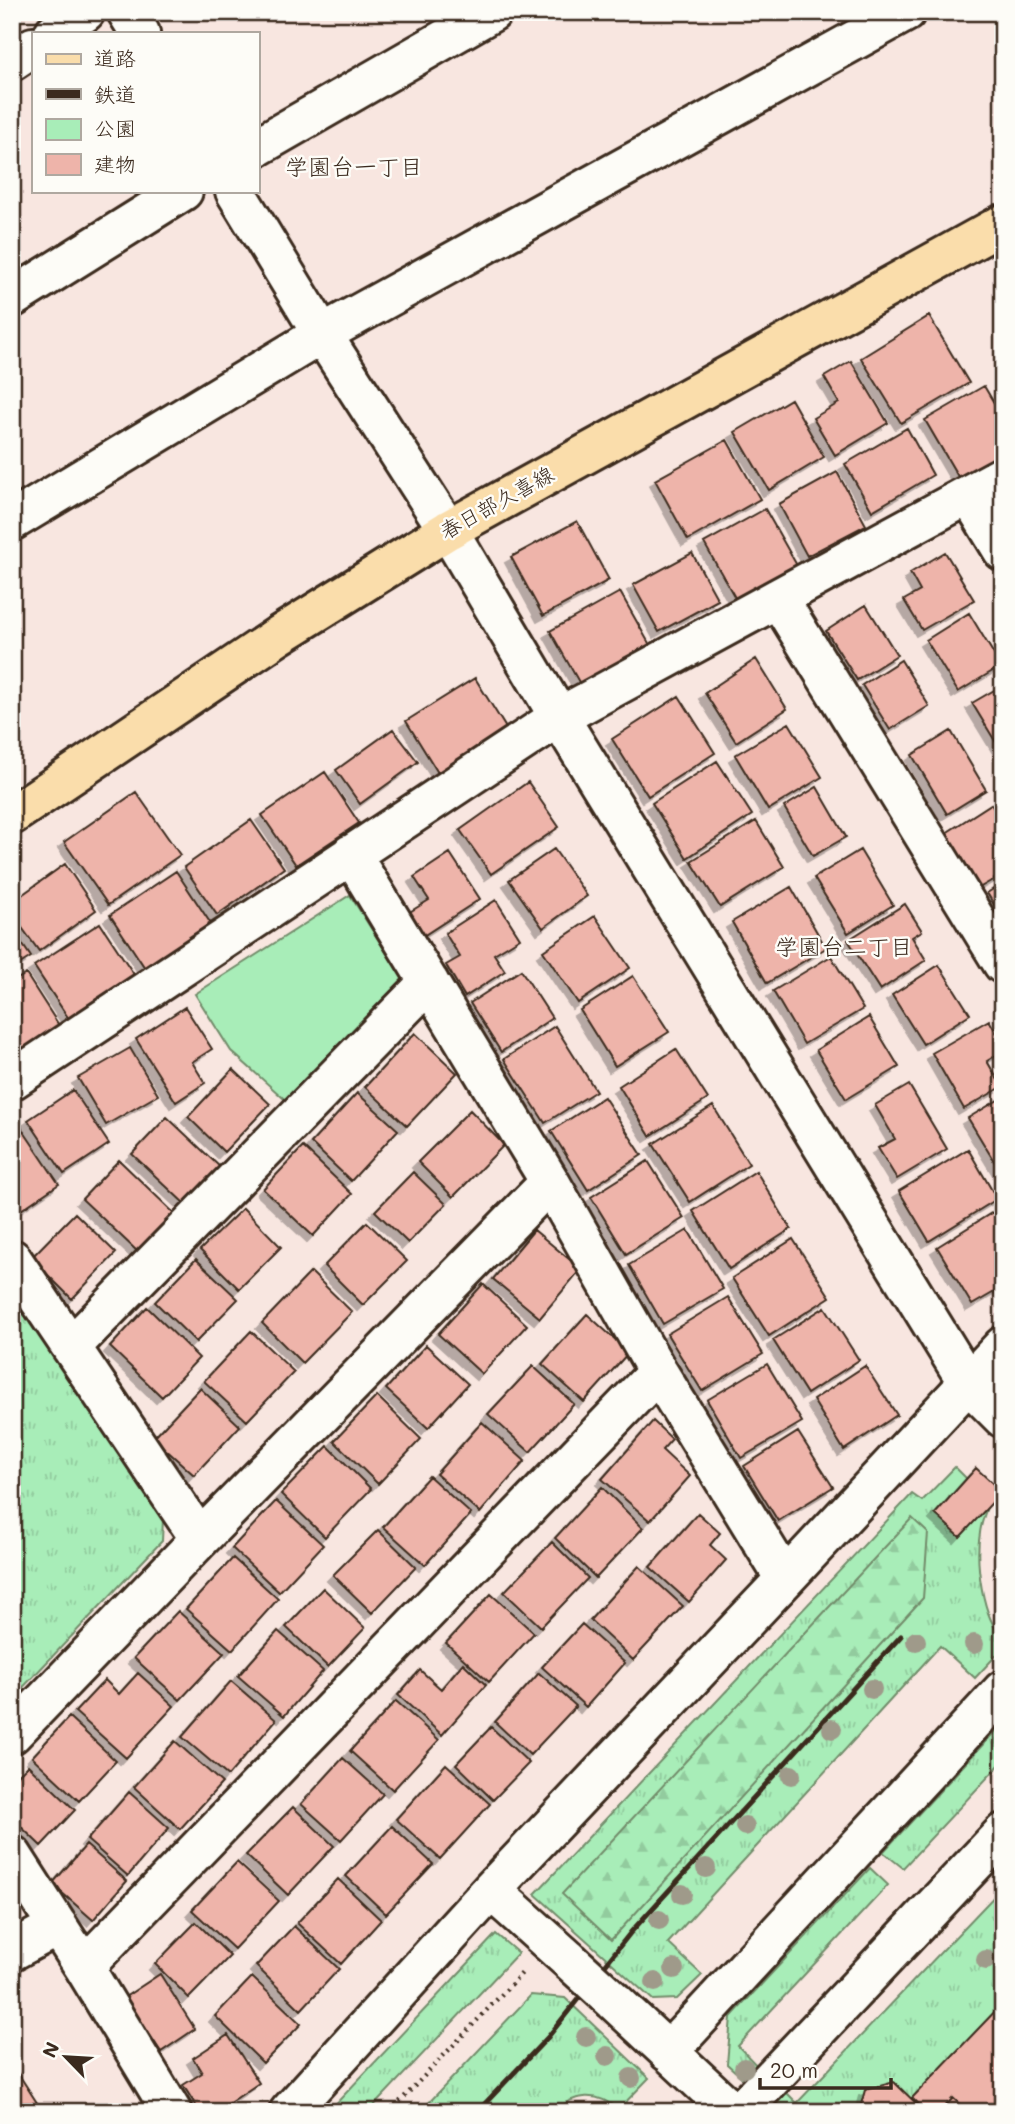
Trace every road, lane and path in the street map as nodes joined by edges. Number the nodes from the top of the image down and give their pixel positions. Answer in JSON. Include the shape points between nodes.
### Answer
{"nodes":[{"id":1,"x":85,"y":12,"type":"edge"},
{"id":2,"x":127,"y":12,"type":"edge"},
{"id":3,"x":492,"y":12,"type":"edge"},
{"id":4,"x":906,"y":12,"type":"edge"},
{"id":5,"x":55,"y":32,"type":"edge"},
{"id":6,"x":138,"y":32,"type":"edge"},
{"id":7,"x":32,"y":48,"type":"edge"},
{"id":8,"x":12,"y":61,"type":"edge"},
{"id":9,"x":259,"y":145,"type":"edge"},
{"id":10,"x":181,"y":192,"type":"edge"},
{"id":11,"x":236,"y":192,"type":"edge"},
{"id":12,"x":1003,"y":224,"type":"edge"},
{"id":13,"x":12,"y":298,"type":"edge"},
{"id":14,"x":322,"y":334,"type":"junction"},
{"id":15,"x":1003,"y":476,"type":"edge"},
{"id":16,"x":969,"y":495,"type":"junction"},
{"id":17,"x":12,"y":522,"type":"edge"},
{"id":18,"x":448,"y":530,"type":"junction"},
{"id":19,"x":1003,"y":551,"type":"edge"},
{"id":20,"x":778,"y":598,"type":"junction"},
{"id":21,"x":559,"y":717,"type":"junction"},
{"id":22,"x":12,"y":815,"type":"edge"},
{"id":23,"x":351,"y":854,"type":"junction"},
{"id":24,"x":1003,"y":964,"type":"edge"},
{"id":25,"x":429,"y":982,"type":"junction"},
{"id":26,"x":12,"y":1080,"type":"edge"},
{"id":27,"x":550,"y":1182,"type":"junction"},
{"id":28,"x":12,"y":1259,"type":"edge"},
{"id":29,"x":1003,"y":1346,"type":"edge"},
{"id":30,"x":71,"y":1347,"type":"junction"},
{"id":31,"x":658,"y":1372,"type":"junction"},
{"id":32,"x":968,"y":1383,"type":"junction"},
{"id":33,"x":1003,"y":1418,"type":"edge"},
{"id":34,"x":200,"y":1539,"type":"junction"},
{"id":35,"x":785,"y":1579,"type":"junction"},
{"id":36,"x":1003,"y":1690,"type":"edge"},
{"id":37,"x":12,"y":1734,"type":"edge"},
{"id":38,"x":1003,"y":1833,"type":"edge"},
{"id":39,"x":12,"y":1854,"type":"edge"},
{"id":40,"x":491,"y":1890,"type":"junction"},
{"id":41,"x":58,"y":1926,"type":"junction"},
{"id":42,"x":12,"y":1951,"type":"edge"},
{"id":43,"x":560,"y":1953,"type":"junction"},
{"id":44,"x":84,"y":1967,"type":"junction"},
{"id":45,"x":668,"y":2052,"type":"junction"},
{"id":46,"x":172,"y":2112,"type":"edge"},
{"id":47,"x":289,"y":2112,"type":"edge"},
{"id":48,"x":390,"y":2112,"type":"edge"},
{"id":49,"x":733,"y":2112,"type":"edge"},
{"id":50,"x":740,"y":2112,"type":"edge"}],
"edges":[{"from":1,"to":5,"type":"street"},
{"from":2,"to":6,"type":"street"},
{"from":3,"to":9,"type":"street"},
{"from":4,"to":14,"type":"street"},
{"from":7,"to":8,"type":"street"},
{"from":10,"to":13,"type":"street"},
{"from":11,"to":14,"type":"street"},
{"from":12,"to":18,"type":"main road","name":"春日部久喜線"},
{"from":14,"to":17,"type":"street"},
{"from":14,"to":18,"type":"street"},
{"from":15,"to":16,"type":"street"},
{"from":16,"to":19,"type":"street"},
{"from":16,"to":20,"type":"street"},
{"from":18,"to":21,"type":"street"},
{"from":18,"to":22,"type":"main road","name":"春日部久喜線","via":[[278,636]]},
{"from":20,"to":21,"type":"street"},
{"from":20,"to":24,"type":"street"},
{"from":21,"to":23,"type":"street"},
{"from":21,"to":32,"type":"street"},
{"from":23,"to":25,"type":"street"},
{"from":23,"to":26,"type":"street"},
{"from":25,"to":27,"type":"street"},
{"from":25,"to":30,"type":"street"},
{"from":27,"to":31,"type":"street"},
{"from":27,"to":34,"type":"street"},
{"from":28,"to":30,"type":"street"},
{"from":29,"to":32,"type":"street"},
{"from":30,"to":34,"type":"street"},
{"from":31,"to":35,"type":"street"},
{"from":31,"to":44,"type":"street"},
{"from":32,"to":33,"type":"street"},
{"from":32,"to":35,"type":"street"},
{"from":34,"to":37,"type":"street"},
{"from":35,"to":40,"type":"street"},
{"from":36,"to":45,"type":"street"},
{"from":38,"to":50,"type":"street"},
{"from":39,"to":41,"type":"street"},
{"from":40,"to":43,"type":"street"},
{"from":40,"to":47,"type":"street"},
{"from":41,"to":42,"type":"street"},
{"from":41,"to":44,"type":"street"},
{"from":43,"to":45,"type":"street","bridge":true},
{"from":43,"to":48,"type":"path"},
{"from":44,"to":46,"type":"street"},
{"from":45,"to":49,"type":"street"}]}
